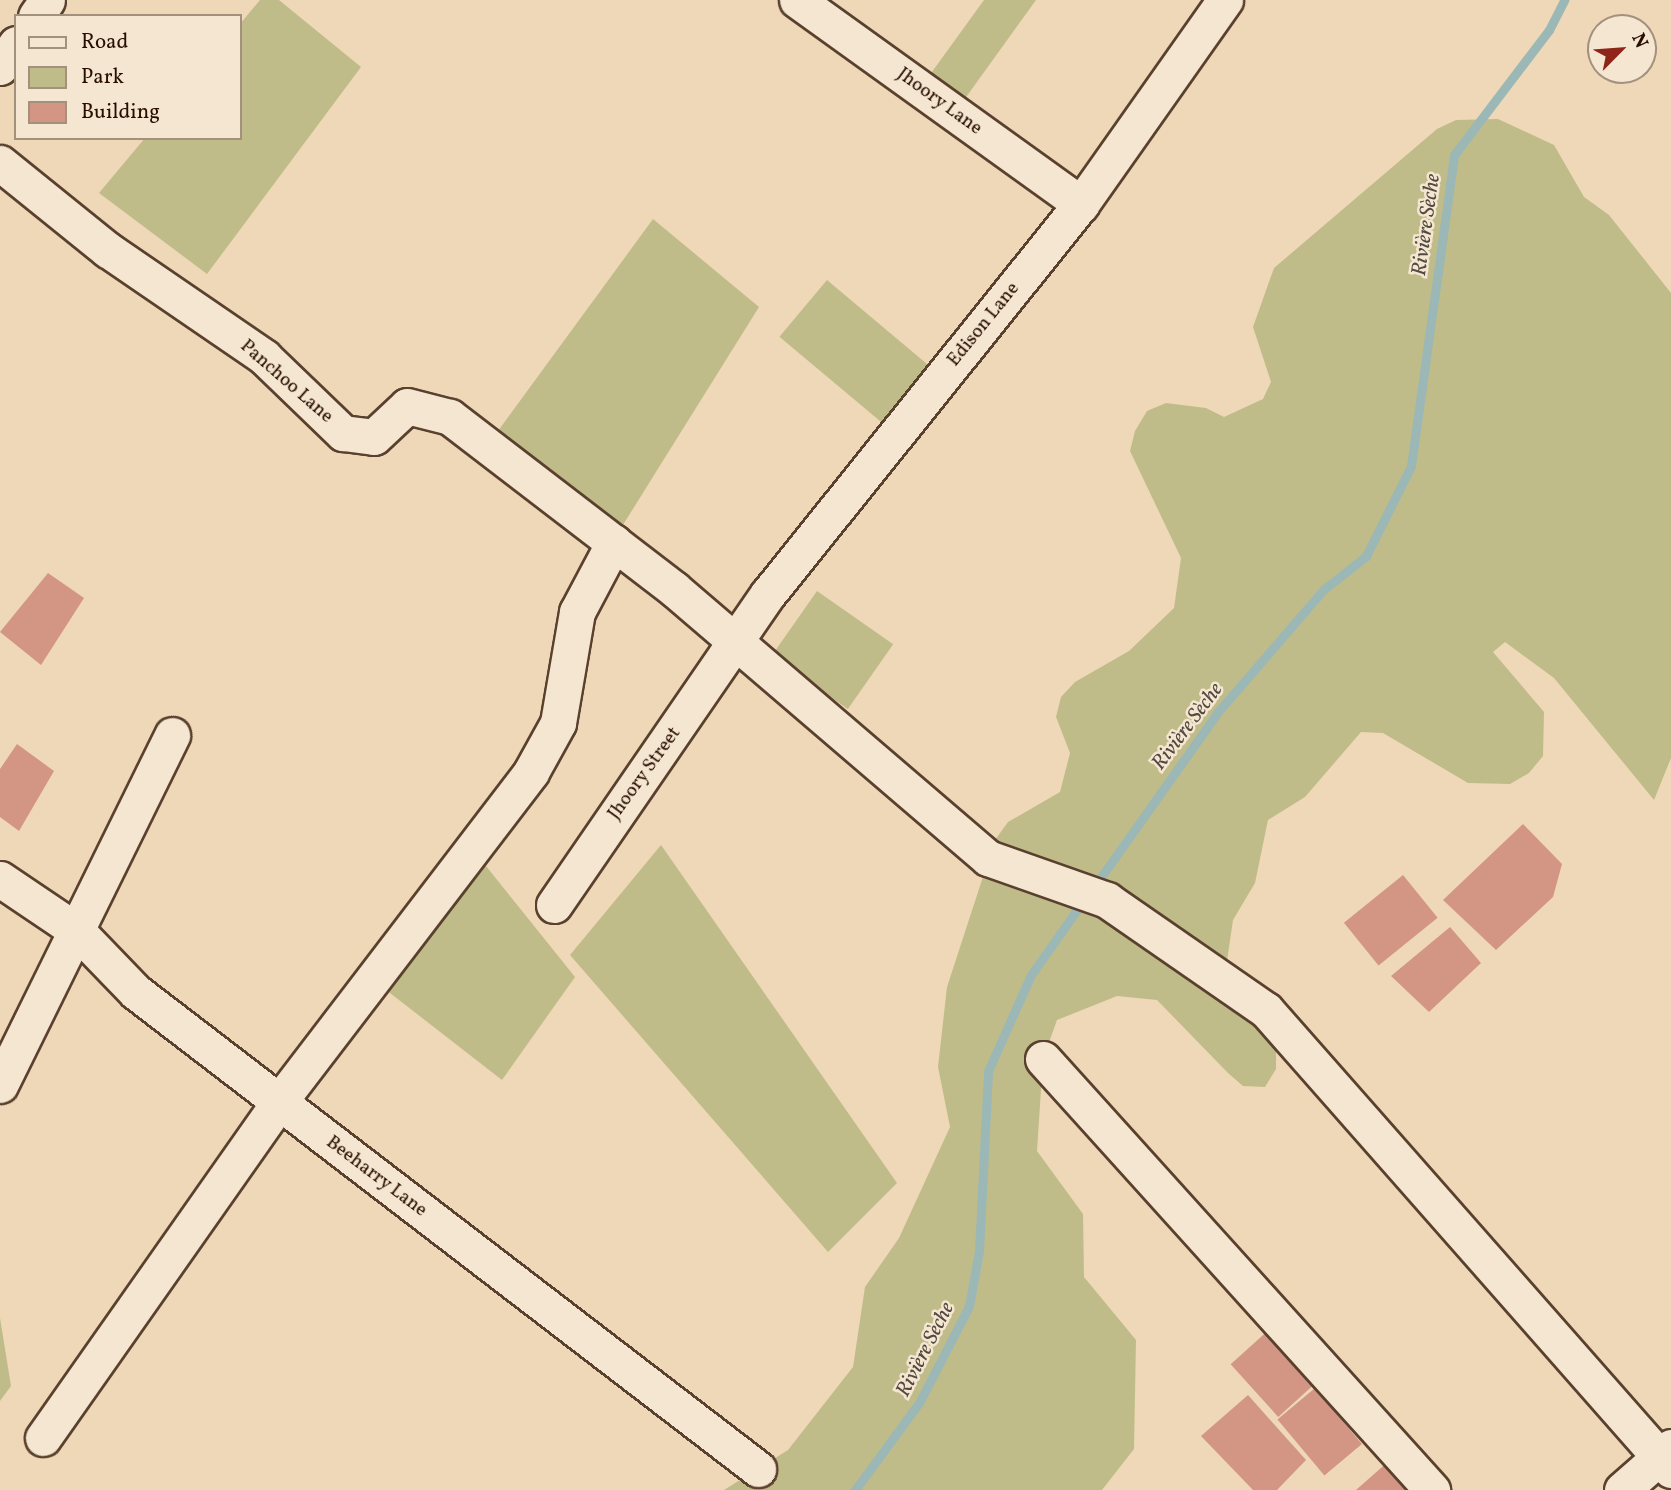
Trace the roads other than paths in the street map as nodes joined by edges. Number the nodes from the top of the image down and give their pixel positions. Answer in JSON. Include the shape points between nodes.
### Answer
{"nodes":[{"id":1,"x":797,"y":0,"type":"edge"},
{"id":2,"x":1225,"y":0,"type":"edge"},
{"id":3,"x":14,"y":47,"type":"edge"},
{"id":4,"x":0,"y":66,"type":"edge"},
{"id":5,"x":0,"y":163,"type":"edge"},
{"id":6,"x":1081,"y":204,"type":"junction"},
{"id":7,"x":614,"y":542,"type":"junction"},
{"id":8,"x":735,"y":643,"type":"junction"},
{"id":9,"x":172,"y":735,"type":"dead end"},
{"id":10,"x":0,"y":879,"type":"edge"},
{"id":11,"x":554,"y":905,"type":"dead end"},
{"id":12,"x":77,"y":931,"type":"junction"},
{"id":13,"x":1042,"y":1059,"type":"dead end"},
{"id":14,"x":0,"y":1085,"type":"edge"},
{"id":15,"x":279,"y":1102,"type":"junction"},
{"id":16,"x":43,"y":1438,"type":"dead end"},
{"id":17,"x":1667,"y":1458,"type":"edge"},
{"id":18,"x":758,"y":1469,"type":"dead end"},
{"id":19,"x":1432,"y":1490,"type":"edge"},
{"id":20,"x":1622,"y":1490,"type":"edge"}],
"edges":[{"from":1,"to":6,"type":"street","name":"Jhoory Lane"},
{"from":2,"to":6,"type":"street","name":"Edison Lane"},
{"from":3,"to":4,"type":"street"},
{"from":5,"to":7,"type":"street","name":"Panchoo Lane","via":[[108,250],[264,357],[344,433],[374,437],[407,407],[450,417]]},
{"from":6,"to":8,"type":"street","name":"Edison Lane"},
{"from":7,"to":8,"type":"street"},
{"from":7,"to":15,"type":"street","via":[[577,612],[558,723],[531,772]]},
{"from":8,"to":11,"type":"street","name":"Jhoory Street"},
{"from":8,"to":17,"type":"street","via":[[988,858],[1107,900],[1266,1010]]},
{"from":9,"to":12,"type":"street"},
{"from":10,"to":12,"type":"street","name":"Beeharry Lane"},
{"from":12,"to":14,"type":"street"},
{"from":12,"to":15,"type":"street","name":"Beeharry Lane","via":[[136,992]]},
{"from":13,"to":19,"type":"street"},
{"from":15,"to":16,"type":"street"},
{"from":15,"to":18,"type":"street","name":"Beeharry Lane"},
{"from":17,"to":20,"type":"street"}]}
